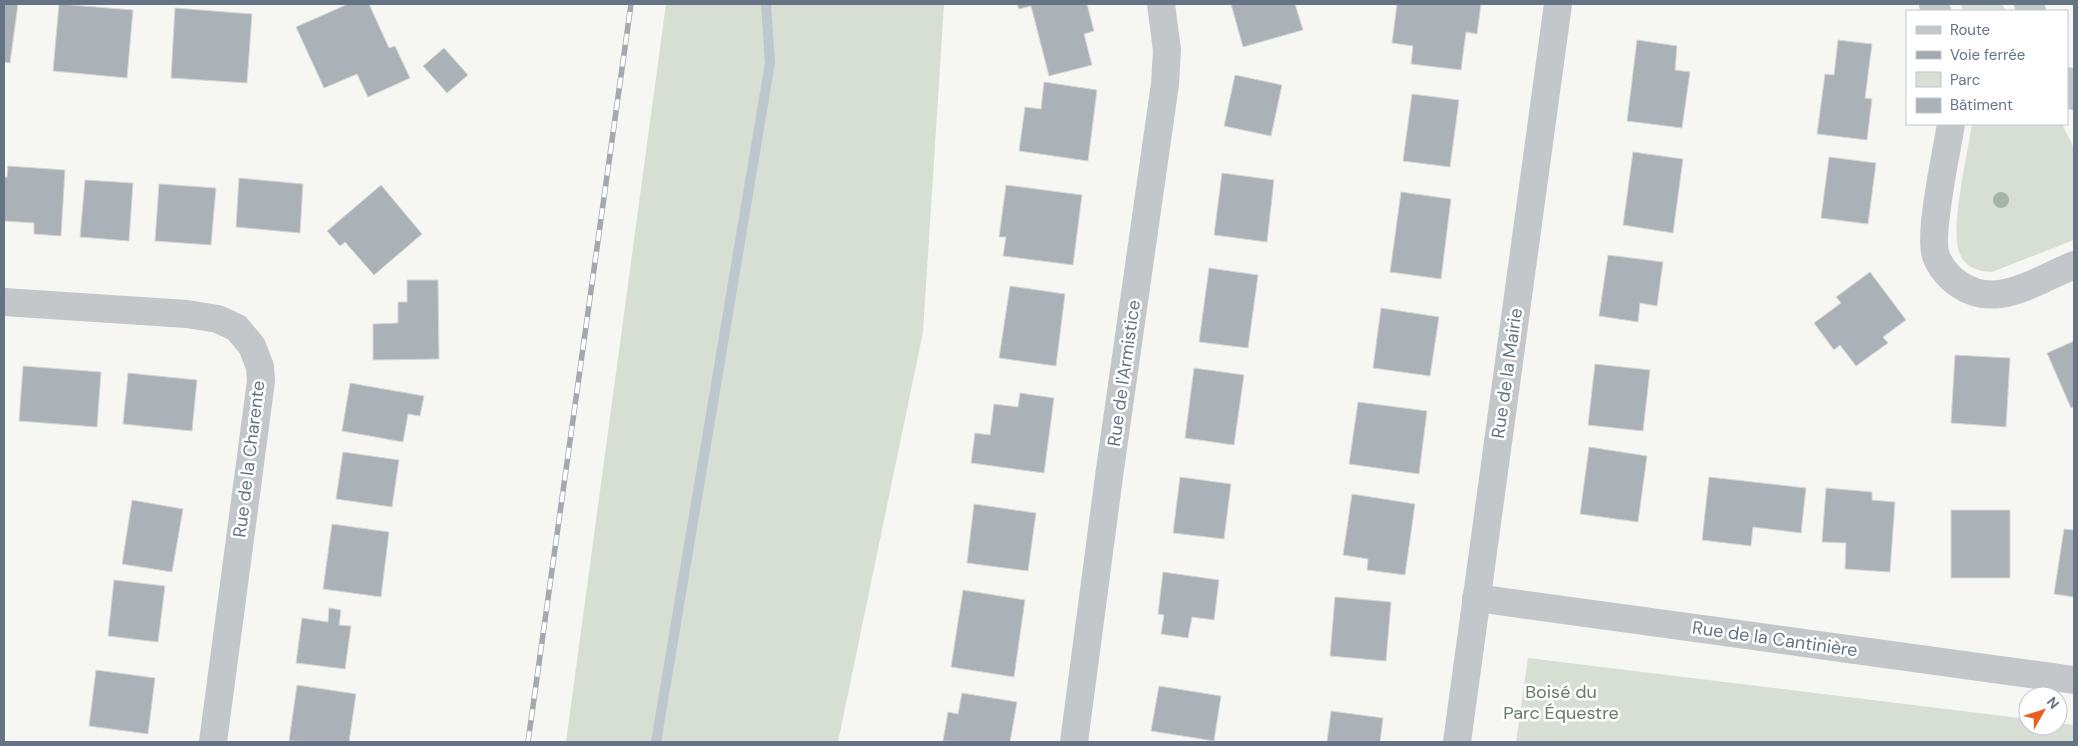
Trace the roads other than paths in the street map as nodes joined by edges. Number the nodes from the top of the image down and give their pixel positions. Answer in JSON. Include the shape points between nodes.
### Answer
{"nodes":[{"id":1,"x":1161,"y":4,"type":"edge"},
{"id":2,"x":1558,"y":4,"type":"edge"},
{"id":3,"x":2068,"y":83,"type":"edge"},
{"id":4,"x":2074,"y":96,"type":"edge"},
{"id":5,"x":1951,"y":125,"type":"edge"},
{"id":6,"x":2074,"y":265,"type":"edge"},
{"id":7,"x":4,"y":302,"type":"edge"},
{"id":8,"x":1476,"y":598,"type":"junction"},
{"id":9,"x":2074,"y":680,"type":"edge"},
{"id":10,"x":213,"y":742,"type":"edge"},
{"id":11,"x":1074,"y":742,"type":"edge"},
{"id":12,"x":1457,"y":742,"type":"edge"}],
"edges":[{"from":1,"to":11,"type":"street","name":"Rue de l'Armistice","via":[[1167,50],[1165,84]]},
{"from":2,"to":8,"type":"street","name":"Rue de la Mairie"},
{"from":3,"to":4,"type":"street"},
{"from":5,"to":6,"type":"street","via":[[1934,245],[1936,256],[1948,275],[1976,293],[2000,294]]},
{"from":7,"to":10,"type":"street","name":"Rue de la Charente","via":[[187,314],[218,319],[237,328],[257,355],[261,381]]},
{"from":8,"to":9,"type":"street","name":"Rue de la Cantinière"},
{"from":8,"to":12,"type":"street","name":"Rue de la Mairie"}]}
